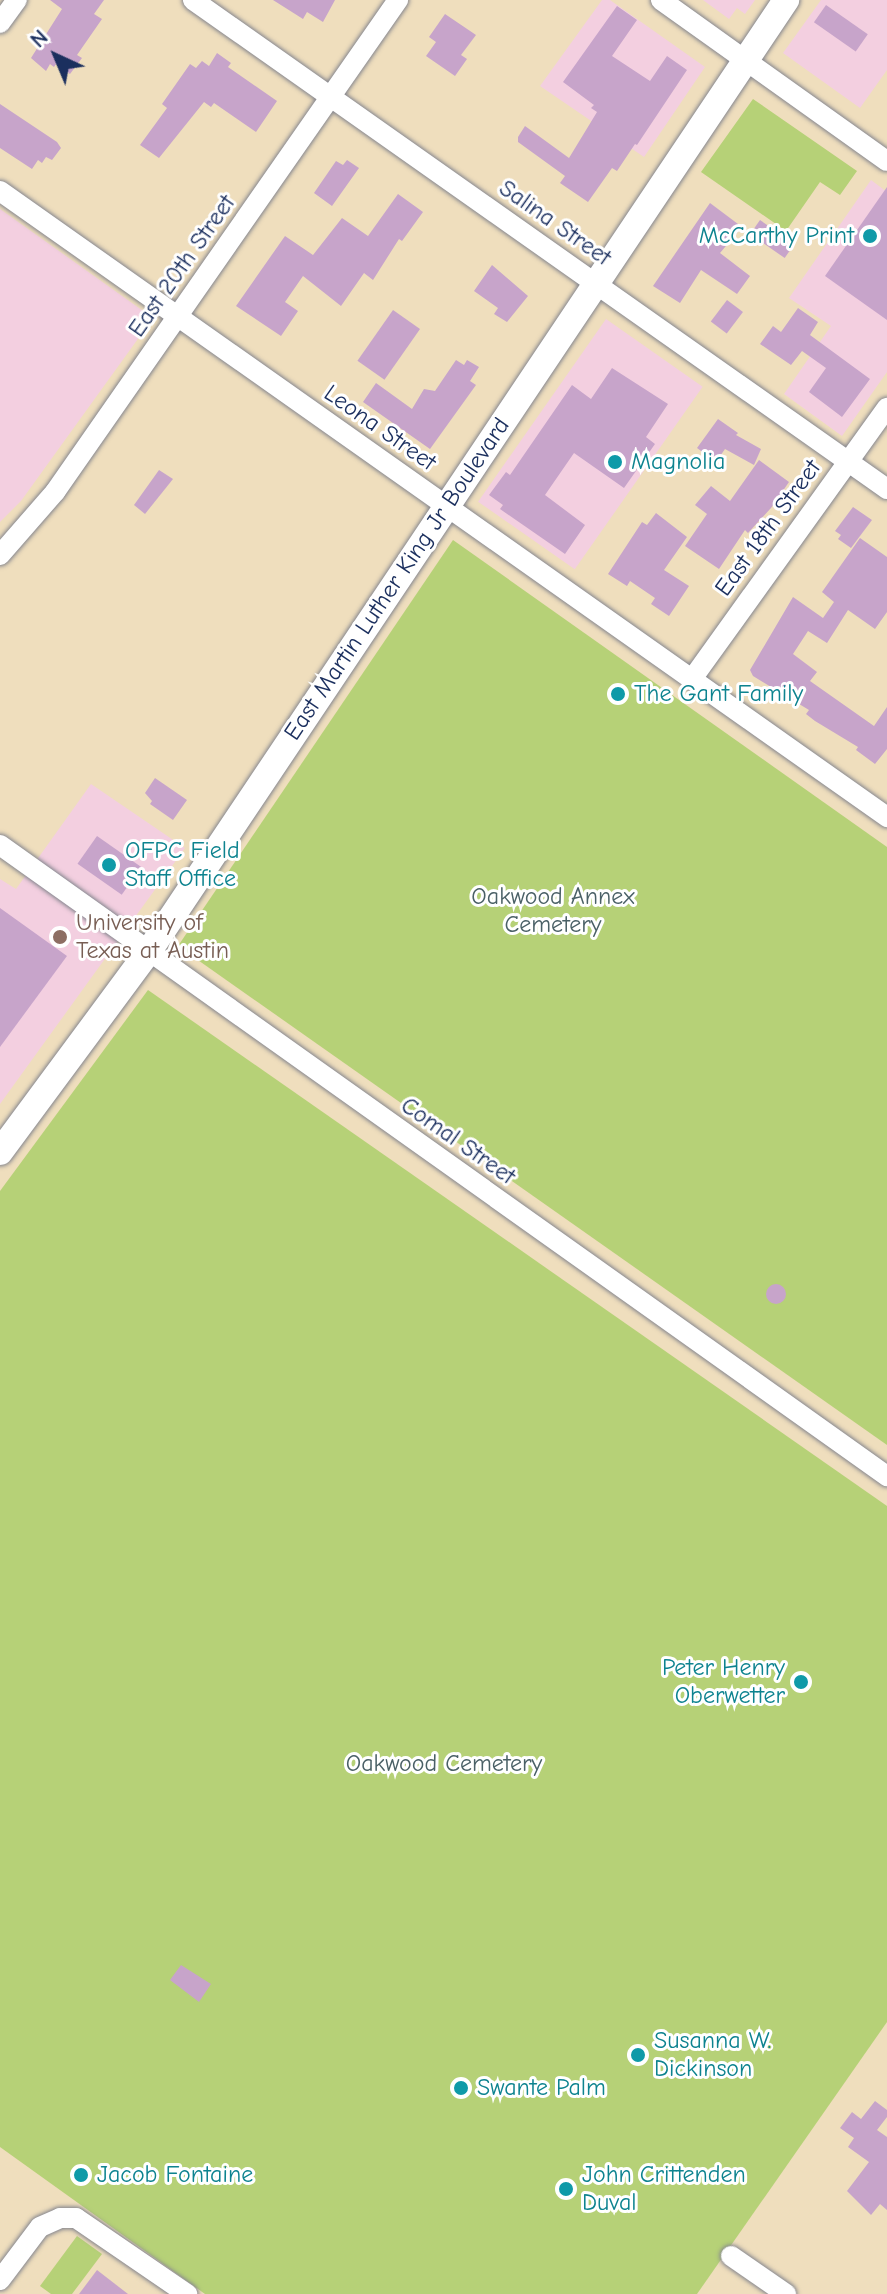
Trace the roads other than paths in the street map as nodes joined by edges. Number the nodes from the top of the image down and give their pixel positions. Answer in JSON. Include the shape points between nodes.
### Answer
{"nodes":[{"id":1,"x":17,"y":0,"type":"edge"},
{"id":2,"x":193,"y":0,"type":"edge"},
{"id":3,"x":398,"y":0,"type":"edge"},
{"id":4,"x":661,"y":0,"type":"edge"},
{"id":5,"x":786,"y":0,"type":"edge"},
{"id":6,"x":0,"y":23,"type":"edge"},
{"id":7,"x":746,"y":60,"type":"junction"},
{"id":8,"x":331,"y":100,"type":"junction"},
{"id":9,"x":887,"y":161,"type":"edge"},
{"id":10,"x":0,"y":191,"type":"edge"},
{"id":11,"x":594,"y":281,"type":"junction"},
{"id":12,"x":178,"y":317,"type":"junction"},
{"id":13,"x":887,"y":408,"type":"edge"},
{"id":14,"x":848,"y":462,"type":"junction"},
{"id":15,"x":887,"y":489,"type":"edge"},
{"id":16,"x":447,"y":507,"type":"junction"},
{"id":17,"x":0,"y":555,"type":"edge"},
{"id":18,"x":692,"y":679,"type":"junction"},
{"id":19,"x":887,"y":817,"type":"edge"},
{"id":20,"x":0,"y":845,"type":"edge"},
{"id":21,"x":149,"y":951,"type":"junction"},
{"id":22,"x":0,"y":1152,"type":"edge"},
{"id":23,"x":887,"y":1476,"type":"edge"},
{"id":24,"x":731,"y":2256,"type":"dead end"},
{"id":25,"x":0,"y":2280,"type":"edge"},
{"id":26,"x":187,"y":2294,"type":"edge"},
{"id":27,"x":786,"y":2294,"type":"edge"}],
"edges":[{"from":1,"to":6,"type":"street"},
{"from":2,"to":8,"type":"street","name":"Salina Street"},
{"from":3,"to":8,"type":"street","name":"East 20th Street"},
{"from":4,"to":7,"type":"street"},
{"from":5,"to":7,"type":"main road","name":"East Martin Luther King Jr Boulevard"},
{"from":7,"to":9,"type":"street"},
{"from":7,"to":11,"type":"main road","name":"East Martin Luther King Jr Boulevard"},
{"from":8,"to":11,"type":"street","name":"Salina Street"},
{"from":8,"to":12,"type":"street","name":"East 20th Street"},
{"from":10,"to":12,"type":"street","name":"Leona Street"},
{"from":11,"to":14,"type":"street","name":"Salina Street"},
{"from":11,"to":16,"type":"main road","name":"East Martin Luther King Jr Boulevard"},
{"from":12,"to":16,"type":"street","name":"Leona Street"},
{"from":12,"to":17,"type":"street","name":"East 20th Street","via":[[55,492]]},
{"from":13,"to":14,"type":"street","name":"East 18th Street"},
{"from":14,"to":15,"type":"street","name":"Salina Street"},
{"from":14,"to":18,"type":"street","name":"East 18th Street"},
{"from":16,"to":18,"type":"street","name":"Leona Street"},
{"from":16,"to":21,"type":"main road","name":"East Martin Luther King Jr Boulevard"},
{"from":18,"to":19,"type":"street","name":"Leona Street"},
{"from":20,"to":21,"type":"street","name":"Comal Street"},
{"from":21,"to":22,"type":"main road","name":"East Martin Luther King Jr Boulevard"},
{"from":21,"to":23,"type":"street","name":"Comal Street"},
{"from":24,"to":27,"type":"street"},
{"from":25,"to":26,"type":"street","via":[[40,2227],[76,2218]]}]}
